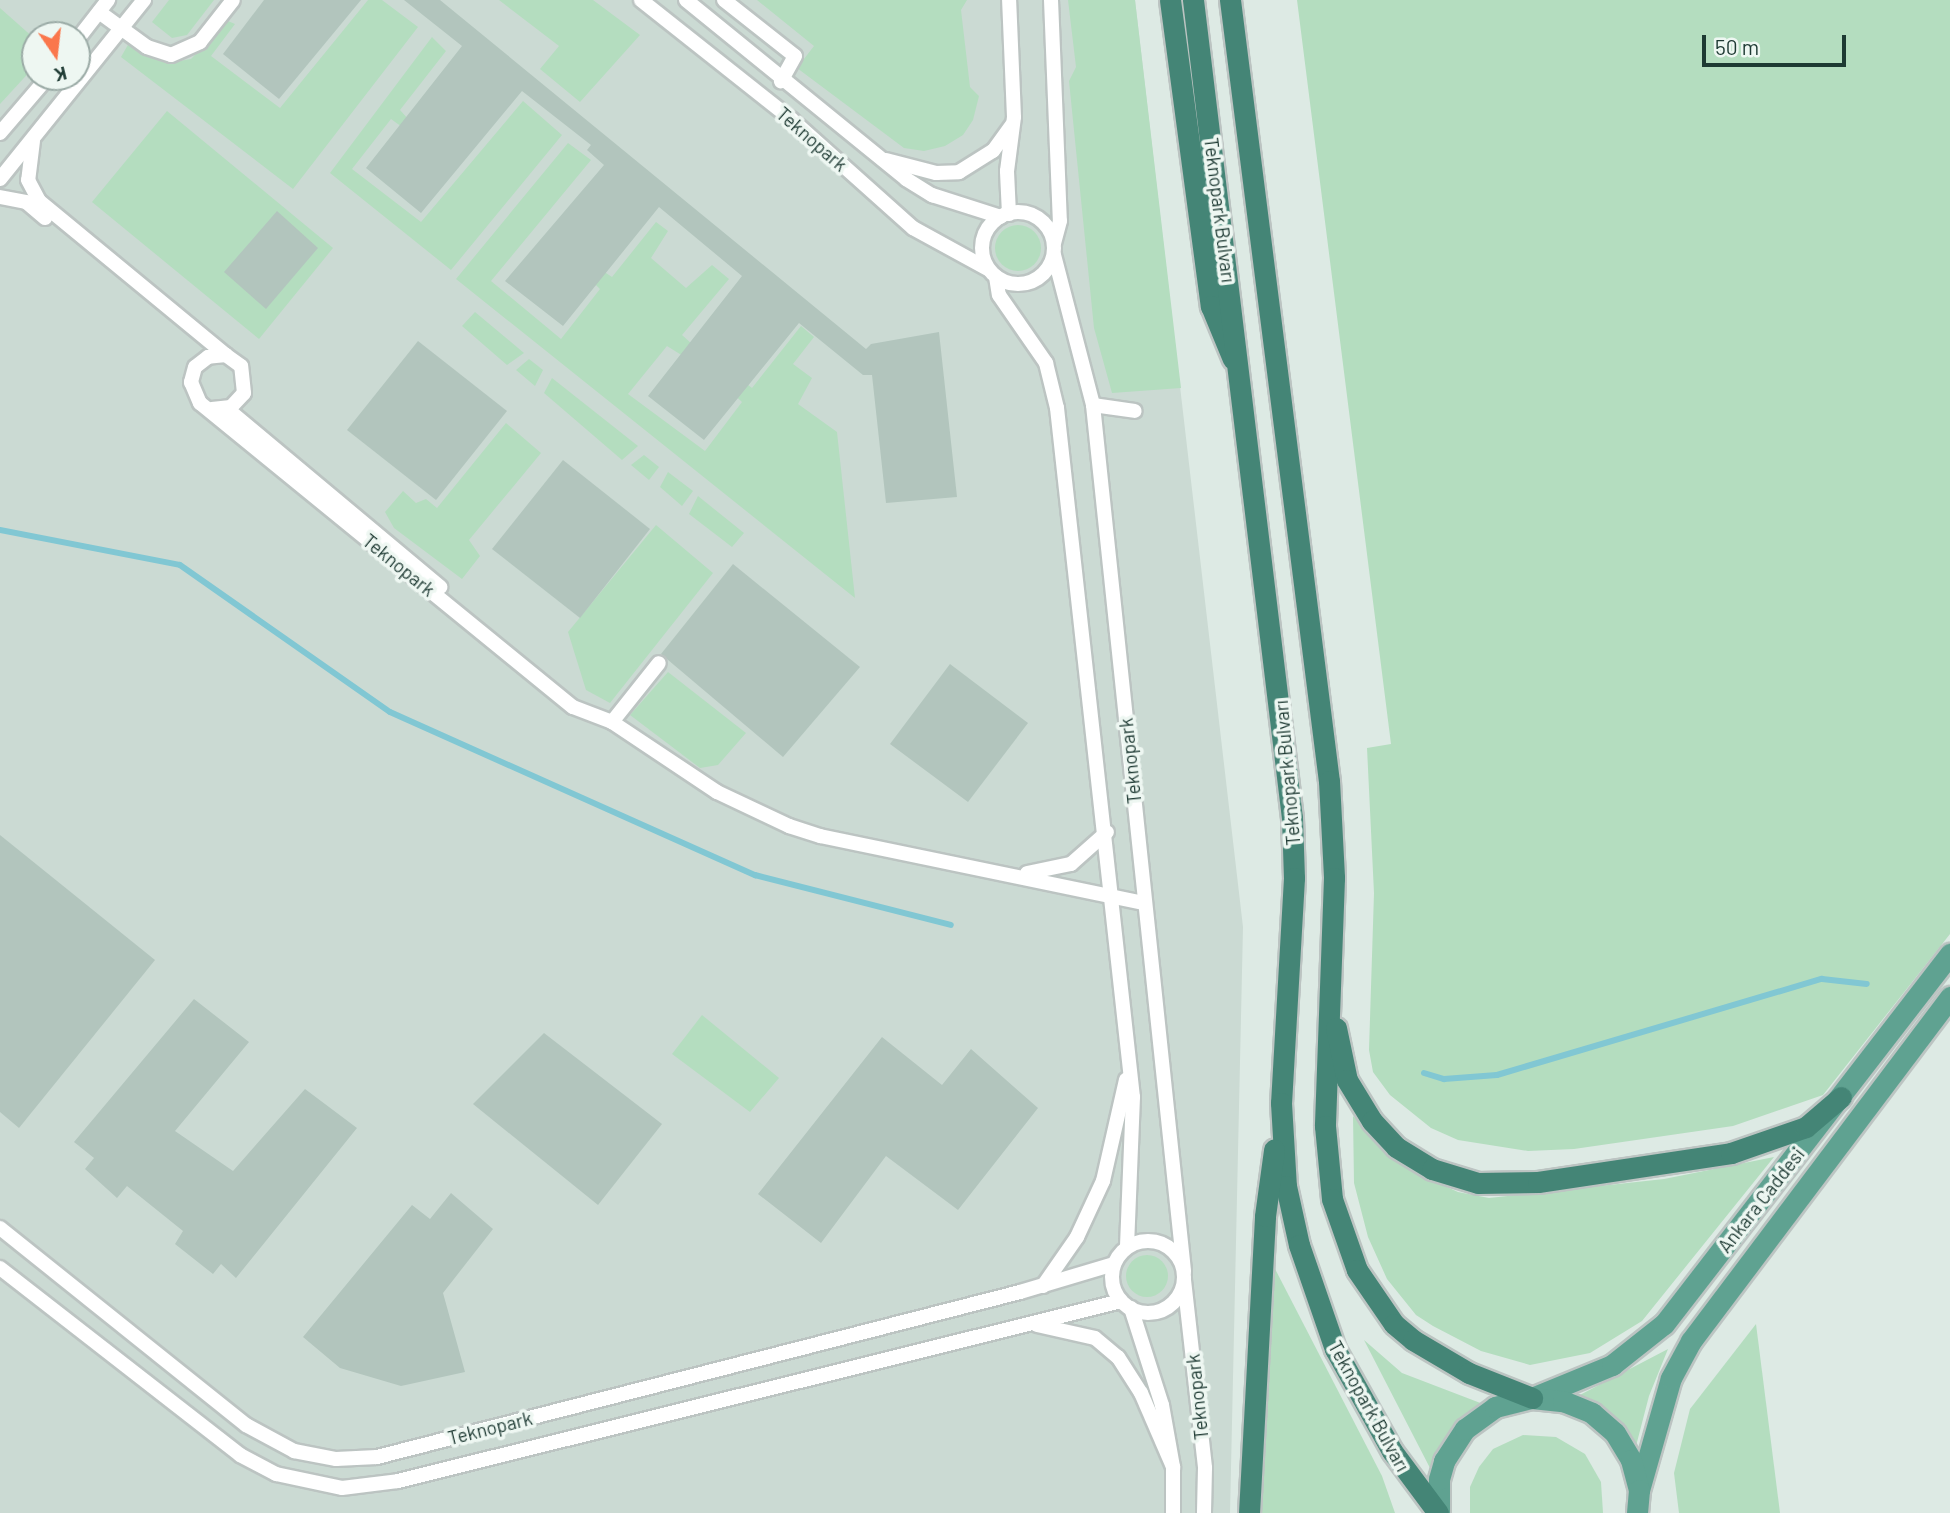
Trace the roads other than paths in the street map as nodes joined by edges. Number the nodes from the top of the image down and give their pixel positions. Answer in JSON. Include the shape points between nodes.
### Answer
{"nodes":[{"id":1,"x":144,"y":0,"type":"edge"},
{"id":2,"x":233,"y":0,"type":"edge"},
{"id":3,"x":641,"y":0,"type":"edge"},
{"id":4,"x":686,"y":0,"type":"edge"},
{"id":5,"x":724,"y":0,"type":"edge"},
{"id":6,"x":1009,"y":0,"type":"edge"},
{"id":7,"x":1051,"y":0,"type":"edge"},
{"id":8,"x":1170,"y":0,"type":"edge"},
{"id":9,"x":1193,"y":0,"type":"edge"},
{"id":10,"x":1230,"y":0,"type":"edge"},
{"id":11,"x":104,"y":6,"type":"edge"},
{"id":12,"x":91,"y":22,"type":"edge"},
{"id":13,"x":120,"y":30,"type":"junction"},
{"id":14,"x":781,"y":81,"type":"junction"},
{"id":15,"x":36,"y":91,"type":"edge"},
{"id":16,"x":1014,"y":117,"type":"junction"},
{"id":17,"x":0,"y":133,"type":"edge"},
{"id":18,"x":33,"y":141,"type":"junction"},
{"id":19,"x":879,"y":158,"type":"junction"},
{"id":20,"x":0,"y":179,"type":"edge"},
{"id":21,"x":0,"y":197,"type":"edge"},
{"id":22,"x":1005,"y":216,"type":"junction"},
{"id":23,"x":1054,"y":249,"type":"junction"},
{"id":24,"x":992,"y":273,"type":"junction"},
{"id":25,"x":226,"y":355,"type":"junction"},
{"id":26,"x":201,"y":361,"type":"junction"},
{"id":27,"x":1241,"y":377,"type":"junction"},
{"id":28,"x":1093,"y":405,"type":"junction"},
{"id":29,"x":231,"y":407,"type":"junction"},
{"id":30,"x":212,"y":409,"type":"junction"},
{"id":31,"x":1135,"y":411,"type":"dead end"},
{"id":32,"x":659,"y":663,"type":"dead end"},
{"id":33,"x":590,"y":716,"type":"junction"},
{"id":34,"x":612,"y":722,"type":"junction"},
{"id":35,"x":1107,"y":832,"type":"junction"},
{"id":36,"x":1020,"y":874,"type":"junction"},
{"id":37,"x":1114,"y":900,"type":"junction"},
{"id":38,"x":1144,"y":903,"type":"junction"},
{"id":39,"x":1950,"y":954,"type":"edge"},
{"id":40,"x":1950,"y":997,"type":"edge"},
{"id":41,"x":1329,"y":999,"type":"junction"},
{"id":42,"x":1129,"y":1062,"type":"junction"},
{"id":43,"x":1841,"y":1097,"type":"junction"},
{"id":44,"x":1281,"y":1103,"type":"junction"},
{"id":45,"x":0,"y":1228,"type":"edge"},
{"id":46,"x":1127,"y":1247,"type":"junction"},
{"id":47,"x":1114,"y":1264,"type":"junction"},
{"id":48,"x":0,"y":1268,"type":"edge"},
{"id":49,"x":1184,"y":1276,"type":"junction"},
{"id":50,"x":1043,"y":1286,"type":"junction"},
{"id":51,"x":1126,"y":1305,"type":"junction"},
{"id":52,"x":1029,"y":1324,"type":"junction"},
{"id":53,"x":1532,"y":1398,"type":"junction"},
{"id":54,"x":1173,"y":1467,"type":"junction"},
{"id":55,"x":1639,"y":1490,"type":"junction"},
{"id":56,"x":1172,"y":1513,"type":"edge"},
{"id":57,"x":1204,"y":1513,"type":"edge"},
{"id":58,"x":1249,"y":1513,"type":"edge"},
{"id":59,"x":1438,"y":1513,"type":"edge"},
{"id":60,"x":1637,"y":1513,"type":"edge"},
{"id":61,"x":1650,"y":1513,"type":"edge"}],
"edges":[{"from":1,"to":13,"type":"street"},
{"from":2,"to":13,"type":"street","via":[[200,42],[171,55]]},
{"from":3,"to":24,"type":"street","name":"Teknopark","via":[[791,119],[913,228]]},
{"from":4,"to":14,"type":"street","name":"Teknopark"},
{"from":5,"to":14,"type":"street","via":[[795,56]]},
{"from":6,"to":16,"type":"street"},
{"from":7,"to":23,"type":"street","name":"Teknopark","via":[[1060,221]]},
{"from":8,"to":27,"type":"highway","via":[[1211,306]]},
{"from":9,"to":27,"type":"highway","name":"Teknopark Bulvarı"},
{"from":10,"to":41,"type":"highway","name":"Teknopark Bulvarı","via":[[1329,781],[1334,878]]},
{"from":11,"to":12,"type":"street"},
{"from":11,"to":13,"type":"street"},
{"from":13,"to":18,"type":"street"},
{"from":14,"to":19,"type":"street","name":"Teknopark"},
{"from":15,"to":17,"type":"street"},
{"from":16,"to":19,"type":"street","name":"Teknopark","via":[[1010,132],[993,151],[958,172],[936,173]]},
{"from":16,"to":22,"type":"street"},
{"from":18,"to":20,"type":"street"},
{"from":18,"to":25,"type":"street","via":[[28,180],[39,201]]},
{"from":19,"to":22,"type":"street","name":"Teknopark","via":[[933,195]]},
{"from":21,"to":26,"type":"street","via":[[26,202],[186,332],[202,349]]},
{"from":22,"to":23,"type":"street","name":"Teknopark","via":[[1034,216],[1051,232]]},
{"from":22,"to":24,"type":"street","name":"Teknopark","via":[[985,234],[982,246]]},
{"from":23,"to":24,"type":"street","name":"Teknopark","via":[[1042,276],[1031,282],[1019,285]]},
{"from":23,"to":28,"type":"street","name":"Teknopark"},
{"from":24,"to":35,"type":"street","name":"Teknopark","via":[[999,295],[1046,363],[1055,391],[1078,617]]},
{"from":25,"to":26,"type":"street"},
{"from":25,"to":29,"type":"street","via":[[241,366],[246,384]]},
{"from":26,"to":30,"type":"street","via":[[192,374],[192,390],[200,403]]},
{"from":27,"to":44,"type":"highway","name":"Teknopark Bulvarı","via":[[1293,818],[1294,878]]},
{"from":28,"to":31,"type":"street"},
{"from":28,"to":38,"type":"street","name":"Teknopark"},
{"from":29,"to":30,"type":"street"},
{"from":29,"to":33,"type":"street","name":"Teknopark","via":[[234,419],[518,650]]},
{"from":30,"to":33,"type":"street","name":"Teknopark","via":[[234,432]]},
{"from":32,"to":34,"type":"street"},
{"from":33,"to":34,"type":"street","name":"Teknopark"},
{"from":34,"to":36,"type":"street","name":"Teknopark","via":[[716,792],[789,826],[865,846]]},
{"from":35,"to":36,"type":"street","name":"Teknopark","via":[[1071,864]]},
{"from":35,"to":37,"type":"street","name":"Teknopark"},
{"from":36,"to":37,"type":"street","name":"Teknopark"},
{"from":37,"to":38,"type":"street"},
{"from":37,"to":42,"type":"street","name":"Teknopark"},
{"from":38,"to":49,"type":"street","name":"Teknopark"},
{"from":39,"to":43,"type":"main road","name":"Ankara Caddesi"},
{"from":40,"to":55,"type":"main road","name":"Ankara Caddesi","via":[[1691,1341],[1671,1378]]},
{"from":41,"to":43,"type":"highway","via":[[1348,1080],[1372,1121],[1396,1147],[1432,1169],[1478,1183],[1538,1182],[1731,1153],[1806,1127]]},
{"from":41,"to":53,"type":"highway","name":"Teknopark Bulvarı","via":[[1326,1167],[1338,1227],[1357,1270],[1380,1308],[1413,1340],[1469,1373]]},
{"from":42,"to":46,"type":"street","name":"Teknopark","via":[[1134,1129]]},
{"from":42,"to":50,"type":"street","name":"Teknopark","via":[[1103,1181],[1077,1237]]},
{"from":43,"to":53,"type":"main road","name":"Ankara Caddesi","via":[[1664,1324],[1612,1365]]},
{"from":44,"to":58,"type":"highway","via":[[1265,1216]]},
{"from":44,"to":59,"type":"highway","name":"Teknopark Bulvarı","via":[[1291,1215],[1335,1349],[1392,1451]]},
{"from":45,"to":50,"type":"street","name":"Teknopark","via":[[246,1425],[294,1451],[336,1459],[377,1457]]},
{"from":46,"to":47,"type":"street"},
{"from":46,"to":49,"type":"street","via":[[1144,1241],[1162,1243],[1177,1254]]},
{"from":47,"to":50,"type":"street","name":"Teknopark"},
{"from":47,"to":51,"type":"street","name":"Teknopark","via":[[1113,1283]]},
{"from":48,"to":52,"type":"street","name":"Teknopark","via":[[240,1455],[276,1474],[342,1488],[398,1481]]},
{"from":49,"to":51,"type":"street","name":"Teknopark","via":[[1178,1297],[1165,1308],[1148,1313]]},
{"from":49,"to":57,"type":"street","name":"Teknopark","via":[[1205,1468]]},
{"from":51,"to":52,"type":"street","name":"Teknopark"},
{"from":51,"to":54,"type":"street","name":"Teknopark","via":[[1159,1392]]},
{"from":52,"to":54,"type":"street","name":"Teknopark","via":[[1095,1338],[1118,1357],[1142,1393]]},
{"from":53,"to":55,"type":"main road","via":[[1563,1401],[1592,1413],[1615,1433],[1632,1460]]},
{"from":53,"to":59,"type":"main road","via":[[1495,1407],[1465,1429],[1444,1461]]},
{"from":54,"to":56,"type":"street","name":"Teknopark"},
{"from":55,"to":60,"type":"main road"},
{"from":55,"to":61,"type":"main road"}]}
